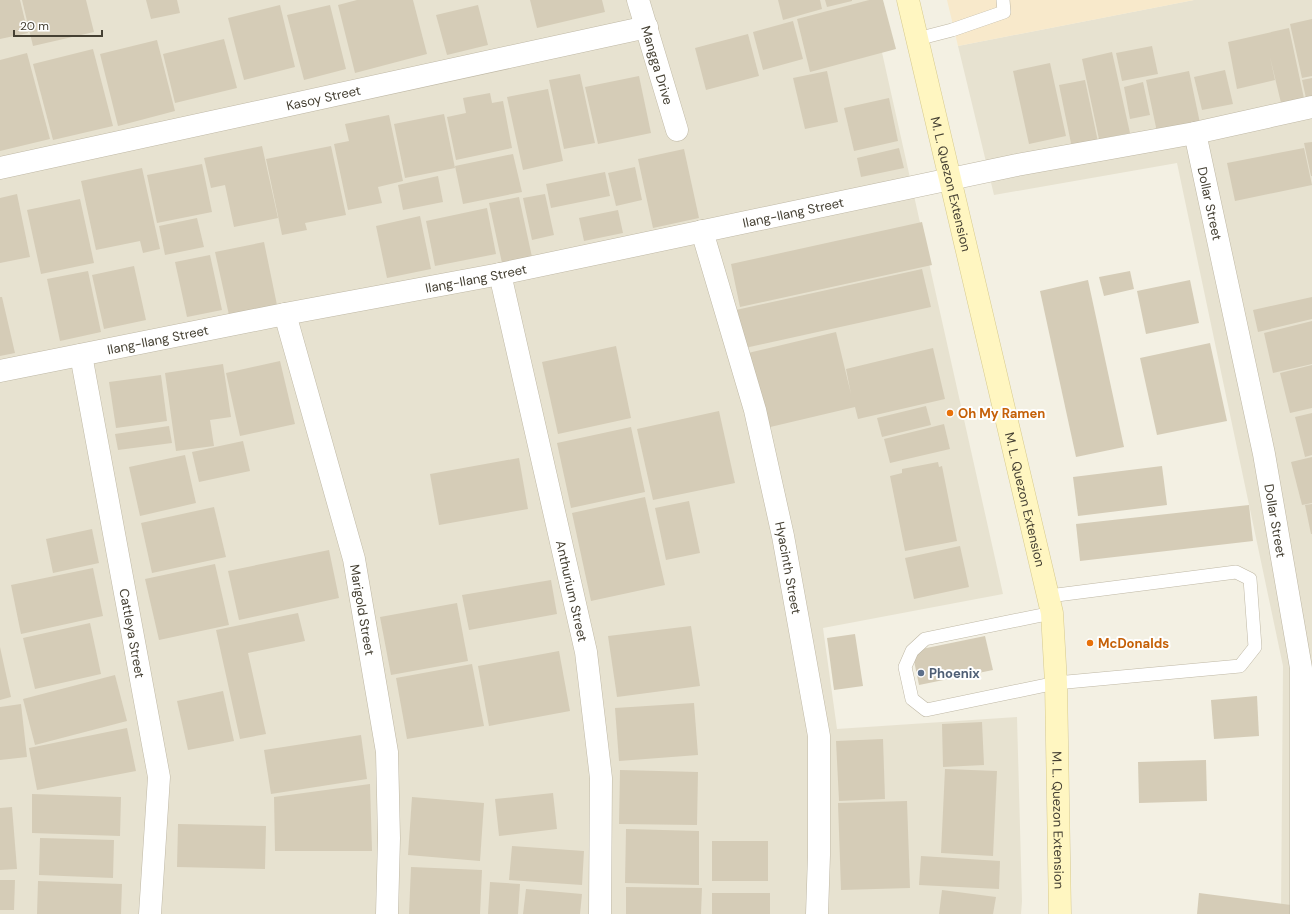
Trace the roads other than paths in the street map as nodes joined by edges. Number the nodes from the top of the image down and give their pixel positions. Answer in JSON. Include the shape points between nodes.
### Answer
{"nodes":[{"id":1,"x":638,"y":0,"type":"edge"},
{"id":2,"x":908,"y":0,"type":"edge"},
{"id":3,"x":1003,"y":0,"type":"edge"},
{"id":4,"x":647,"y":27,"type":"junction"},
{"id":5,"x":917,"y":38,"type":"junction"},
{"id":6,"x":1312,"y":107,"type":"edge"},
{"id":7,"x":677,"y":130,"type":"dead end"},
{"id":8,"x":1195,"y":133,"type":"junction"},
{"id":9,"x":0,"y":168,"type":"edge"},
{"id":10,"x":950,"y":179,"type":"junction"},
{"id":11,"x":702,"y":231,"type":"junction"},
{"id":12,"x":500,"y":274,"type":"junction"},
{"id":13,"x":285,"y":314,"type":"junction"},
{"id":14,"x":81,"y":355,"type":"junction"},
{"id":15,"x":0,"y":371,"type":"edge"},
{"id":16,"x":1050,"y":604,"type":"junction"},
{"id":17,"x":1056,"y":683,"type":"junction"},
{"id":18,"x":150,"y":914,"type":"edge"},
{"id":19,"x":387,"y":914,"type":"edge"},
{"id":20,"x":600,"y":914,"type":"edge"},
{"id":21,"x":817,"y":914,"type":"edge"},
{"id":22,"x":1060,"y":914,"type":"edge"},
{"id":23,"x":1301,"y":914,"type":"edge"}],
"edges":[{"from":1,"to":4,"type":"street","name":"Mangga Drive"},
{"from":2,"to":5,"type":"main road","name":"M. L. Quezon Extension"},
{"from":3,"to":5,"type":"lane","via":[[1004,12],[952,30]]},
{"from":4,"to":7,"type":"street","name":"Mangga Drive"},
{"from":4,"to":9,"type":"street","name":"Kasoy Street"},
{"from":5,"to":10,"type":"main road","name":"M. L. Quezon Extension"},
{"from":6,"to":8,"type":"street","name":"Ilang-Ilang Street"},
{"from":8,"to":10,"type":"street","name":"Ilang-Ilang Street"},
{"from":8,"to":23,"type":"street","name":"Dollar Street","via":[[1264,454],[1301,668]]},
{"from":10,"to":11,"type":"street","name":"Ilang-Ilang Street"},
{"from":10,"to":16,"type":"main road","name":"M. L. Quezon Extension"},
{"from":11,"to":12,"type":"street","name":"Ilang-Ilang Street"},
{"from":11,"to":21,"type":"street","name":"Hyacinth Street","via":[[755,410],[783,536],[819,736],[820,854]]},
{"from":12,"to":13,"type":"street","name":"Ilang-Ilang Street"},
{"from":12,"to":20,"type":"street","name":"Anthurium Street","via":[[586,652],[601,778]]},
{"from":13,"to":14,"type":"street","name":"Ilang-Ilang Street"},
{"from":13,"to":19,"type":"street","name":"Marigold Street","via":[[354,559],[387,752]]},
{"from":14,"to":15,"type":"street","name":"Ilang-Ilang Street"},
{"from":14,"to":18,"type":"street","name":"Cattleya Street","via":[[159,777]]},
{"from":16,"to":17,"type":"main road","name":"M. L. Quezon Extension"},
{"from":16,"to":17,"type":"lane","via":[[925,639],[912,651],[905,666],[912,699],[926,710]]},
{"from":16,"to":17,"type":"lane","via":[[1236,572],[1250,579],[1255,647],[1240,666]]},
{"from":17,"to":22,"type":"main road","name":"M. L. Quezon Extension"}]}
